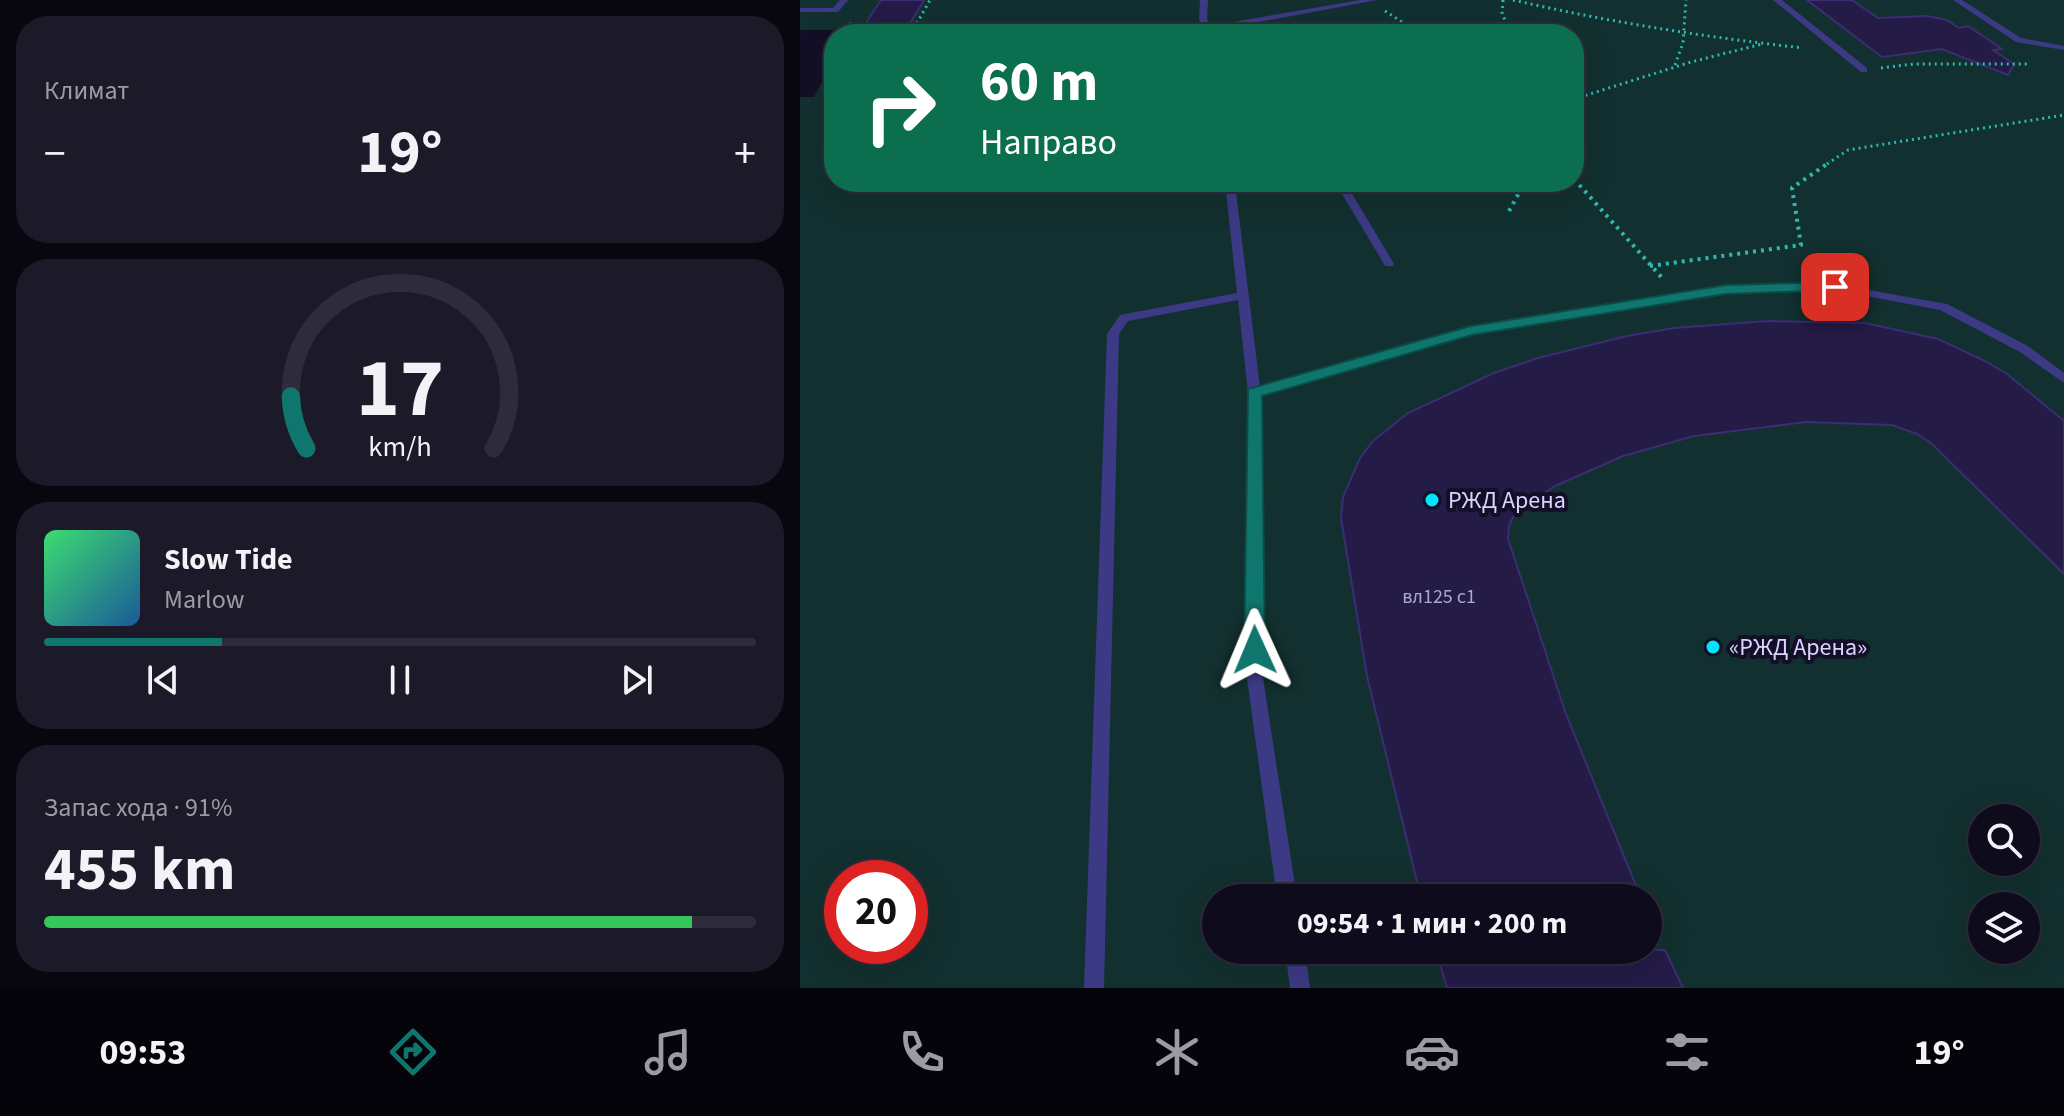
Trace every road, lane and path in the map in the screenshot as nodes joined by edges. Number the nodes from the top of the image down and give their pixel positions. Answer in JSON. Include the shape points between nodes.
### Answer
{"nodes":[{"id":1,"x":844,"y":0,"type":"edge"},
{"id":2,"x":930,"y":0,"type":"edge"},
{"id":3,"x":1204,"y":0,"type":"edge"},
{"id":4,"x":1371,"y":0,"type":"edge"},
{"id":5,"x":1503,"y":0,"type":"edge"},
{"id":6,"x":1513,"y":0,"type":"edge"},
{"id":7,"x":1686,"y":0,"type":"edge"},
{"id":8,"x":1777,"y":0,"type":"edge"},
{"id":9,"x":1957,"y":0,"type":"edge"},
{"id":10,"x":800,"y":10,"type":"edge"},
{"id":11,"x":1249,"y":22,"type":"joint"},
{"id":12,"x":917,"y":24,"type":"edge"},
{"id":13,"x":1205,"y":24,"type":"edge"},
{"id":14,"x":1241,"y":24,"type":"edge"},
{"id":15,"x":1406,"y":24,"type":"edge"},
{"id":16,"x":1507,"y":24,"type":"edge"},
{"id":17,"x":1683,"y":33,"type":"junction"},
{"id":18,"x":1818,"y":33,"type":"junction"},
{"id":19,"x":1769,"y":43,"type":"junction"},
{"id":20,"x":2064,"y":48,"type":"edge"},
{"id":21,"x":1845,"y":55,"type":"junction"},
{"id":22,"x":2038,"y":64,"type":"dead end"},
{"id":23,"x":1674,"y":66,"type":"junction"},
{"id":24,"x":1864,"y":70,"type":"joint"},
{"id":25,"x":1584,"y":96,"type":"edge"},
{"id":26,"x":2064,"y":115,"type":"edge"},
{"id":27,"x":1584,"y":190,"type":"edge"},
{"id":28,"x":1231,"y":192,"type":"edge"},
{"id":29,"x":1346,"y":192,"type":"edge"},
{"id":30,"x":1519,"y":192,"type":"edge"},
{"id":31,"x":1509,"y":211,"type":"dead end"},
{"id":32,"x":1389,"y":264,"type":"dead end"},
{"id":33,"x":1650,"y":266,"type":"junction"},
{"id":34,"x":1241,"y":296,"type":"junction"},
{"id":35,"x":1678,"y":296,"type":"junction"},
{"id":36,"x":2064,"y":379,"type":"edge"},
{"id":37,"x":1254,"y":393,"type":"junction"},
{"id":38,"x":1285,"y":884,"type":"edge"},
{"id":39,"x":1297,"y":964,"type":"edge"},
{"id":40,"x":1094,"y":988,"type":"edge"},
{"id":41,"x":1300,"y":988,"type":"edge"}],
"edges":[{"from":1,"to":10,"type":"lane","via":[[835,10]]},
{"from":2,"to":12,"type":"path"},
{"from":3,"to":13,"type":"lane"},
{"from":4,"to":11,"type":"lane"},
{"from":4,"to":15,"type":"path"},
{"from":5,"to":16,"type":"path"},
{"from":6,"to":17,"type":"path"},
{"from":7,"to":17,"type":"path"},
{"from":8,"to":18,"type":"lane"},
{"from":9,"to":20,"type":"lane","via":[[2019,40]]},
{"from":11,"to":14,"type":"lane"},
{"from":17,"to":19,"type":"path"},
{"from":17,"to":23,"type":"path"},
{"from":18,"to":19,"type":"path"},
{"from":18,"to":21,"type":"lane"},
{"from":19,"to":21,"type":"path"},
{"from":19,"to":23,"type":"path"},
{"from":21,"to":24,"type":"lane"},
{"from":22,"to":24,"type":"path","via":[[1914,64]]},
{"from":23,"to":25,"type":"path"},
{"from":26,"to":33,"type":"path","via":[[1848,150],[1792,188],[1801,245]]},
{"from":27,"to":33,"type":"path"},
{"from":28,"to":34,"type":"lane"},
{"from":29,"to":32,"type":"lane"},
{"from":30,"to":31,"type":"path"},
{"from":33,"to":35,"type":"path"},
{"from":34,"to":37,"type":"lane"},
{"from":34,"to":40,"type":"lane","via":[[1124,318],[1113,334]]},
{"from":35,"to":36,"type":"lane","via":[[1726,289],[1835,287],[1943,307],[2024,349]]},
{"from":35,"to":37,"type":"lane","via":[[1471,331]]},
{"from":37,"to":38,"type":"lane","via":[[1255,678]]},
{"from":39,"to":41,"type":"lane"}]}
